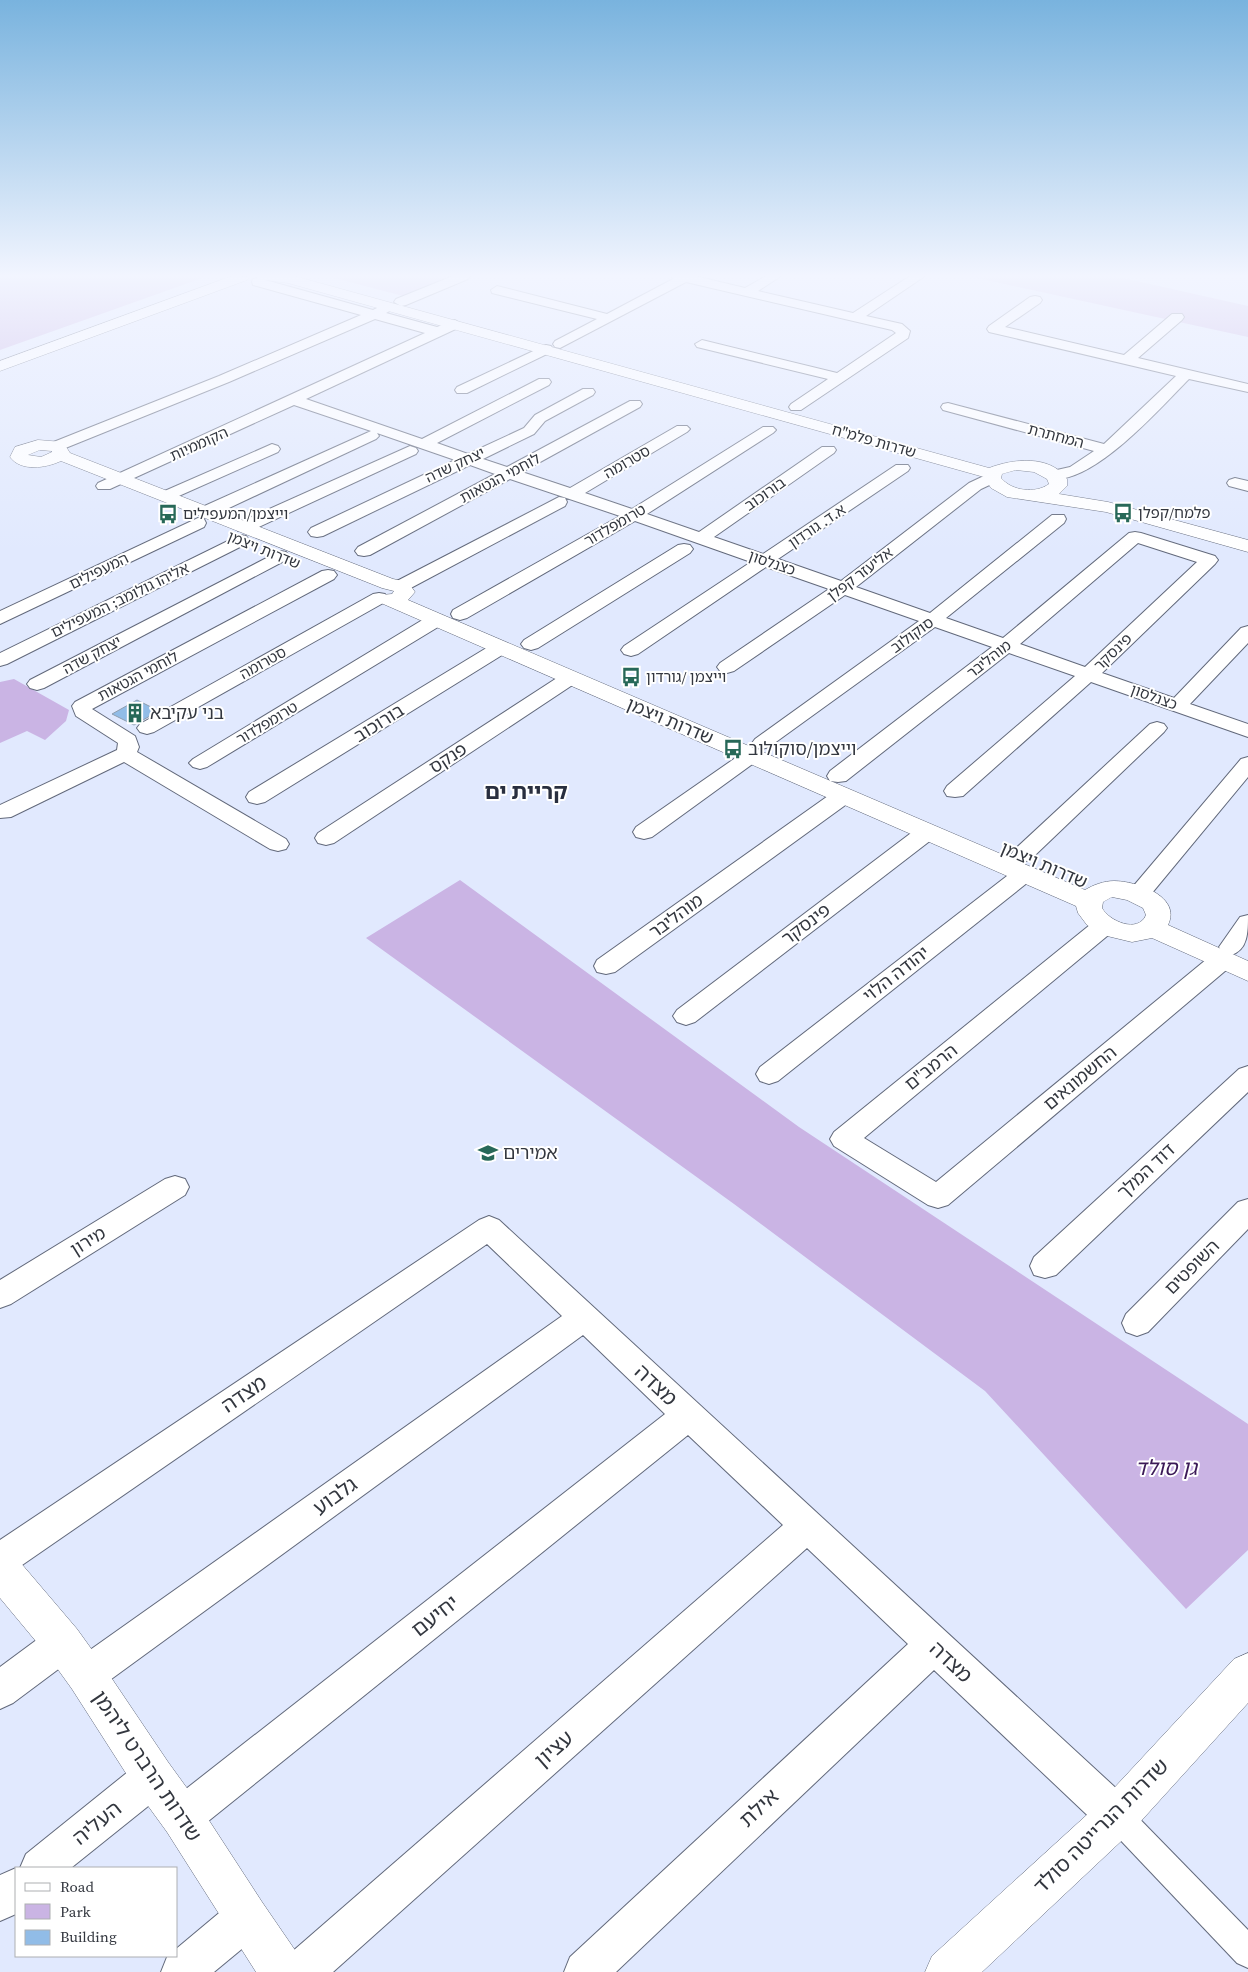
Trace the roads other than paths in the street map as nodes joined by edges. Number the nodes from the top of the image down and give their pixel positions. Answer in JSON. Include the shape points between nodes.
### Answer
{"nodes":[{"id":1,"x":249,"y":368,"type":"edge"},
{"id":2,"x":361,"y":368,"type":"edge"},
{"id":3,"x":507,"y":368,"type":"edge"},
{"id":4,"x":630,"y":368,"type":"edge"},
{"id":5,"x":639,"y":368,"type":"edge"},
{"id":6,"x":800,"y":368,"type":"edge"},
{"id":7,"x":855,"y":368,"type":"edge"},
{"id":8,"x":1160,"y":368,"type":"edge"},
{"id":9,"x":1186,"y":374,"type":"junction"},
{"id":10,"x":840,"y":378,"type":"junction"},
{"id":11,"x":544,"y":382,"type":"dead end"},
{"id":12,"x":1248,"y":388,"type":"edge"},
{"id":13,"x":462,"y":390,"type":"dead end"},
{"id":14,"x":588,"y":392,"type":"dead end"},
{"id":15,"x":293,"y":400,"type":"junction"},
{"id":16,"x":635,"y":404,"type":"dead end"},
{"id":17,"x":948,"y":407,"type":"dead end"},
{"id":18,"x":796,"y":408,"type":"junction"},
{"id":19,"x":682,"y":430,"type":"dead end"},
{"id":20,"x":768,"y":430,"type":"dead end"},
{"id":21,"x":371,"y":436,"type":"dead end"},
{"id":22,"x":416,"y":448,"type":"junction"},
{"id":23,"x":272,"y":449,"type":"dead end"},
{"id":24,"x":58,"y":450,"type":"junction"},
{"id":25,"x":828,"y":450,"type":"dead end"},
{"id":26,"x":1107,"y":450,"type":"junction"},
{"id":27,"x":468,"y":459,"type":"junction"},
{"id":28,"x":42,"y":462,"type":"junction"},
{"id":29,"x":902,"y":468,"type":"dead end"},
{"id":30,"x":509,"y":473,"type":"junction"},
{"id":31,"x":996,"y":473,"type":"junction"},
{"id":32,"x":1057,"y":479,"type":"junction"},
{"id":33,"x":113,"y":482,"type":"junction"},
{"id":34,"x":1030,"y":495,"type":"junction"},
{"id":35,"x":166,"y":496,"type":"junction"},
{"id":36,"x":565,"y":498,"type":"junction"},
{"id":37,"x":634,"y":515,"type":"junction"},
{"id":38,"x":202,"y":518,"type":"junction"},
{"id":39,"x":1058,"y":519,"type":"dead end"},
{"id":40,"x":317,"y":532,"type":"dead end"},
{"id":41,"x":242,"y":534,"type":"junction"},
{"id":42,"x":1248,"y":535,"type":"edge"},
{"id":43,"x":1136,"y":537,"type":"joint"},
{"id":44,"x":701,"y":538,"type":"junction"},
{"id":45,"x":1248,"y":546,"type":"edge"},
{"id":46,"x":684,"y":549,"type":"dead end"},
{"id":47,"x":364,"y":551,"type":"dead end"},
{"id":48,"x":280,"y":556,"type":"junction"},
{"id":49,"x":766,"y":561,"type":"junction"},
{"id":50,"x":328,"y":575,"type":"junction"},
{"id":51,"x":843,"y":588,"type":"junction"},
{"id":52,"x":389,"y":592,"type":"junction"},
{"id":53,"x":460,"y":614,"type":"junction"},
{"id":54,"x":0,"y":618,"type":"edge"},
{"id":55,"x":934,"y":619,"type":"junction"},
{"id":56,"x":436,"y":620,"type":"junction"},
{"id":57,"x":1248,"y":632,"type":"edge"},
{"id":58,"x":531,"y":644,"type":"junction"},
{"id":59,"x":1007,"y":645,"type":"junction"},
{"id":60,"x":500,"y":648,"type":"junction"},
{"id":61,"x":631,"y":650,"type":"dead end"},
{"id":62,"x":0,"y":660,"type":"edge"},
{"id":63,"x":727,"y":667,"type":"dead end"},
{"id":64,"x":1089,"y":674,"type":"junction"},
{"id":65,"x":570,"y":678,"type":"junction"},
{"id":66,"x":37,"y":684,"type":"dead end"},
{"id":67,"x":1177,"y":706,"type":"junction"},
{"id":68,"x":147,"y":728,"type":"dead end"},
{"id":69,"x":1157,"y":728,"type":"dead end"},
{"id":70,"x":1248,"y":731,"type":"edge"},
{"id":71,"x":756,"y":750,"type":"junction"},
{"id":72,"x":124,"y":754,"type":"junction"},
{"id":73,"x":200,"y":763,"type":"dead end"},
{"id":74,"x":1248,"y":764,"type":"edge"},
{"id":75,"x":840,"y":786,"type":"junction"},
{"id":76,"x":955,"y":791,"type":"dead end"},
{"id":77,"x":257,"y":797,"type":"dead end"},
{"id":78,"x":1,"y":812,"type":"edge"},
{"id":79,"x":644,"y":832,"type":"dead end"},
{"id":80,"x":927,"y":832,"type":"junction"},
{"id":81,"x":326,"y":838,"type":"dead end"},
{"id":82,"x":278,"y":844,"type":"dead end"},
{"id":83,"x":1023,"y":865,"type":"junction"},
{"id":84,"x":1139,"y":894,"type":"junction"},
{"id":85,"x":1096,"y":896,"type":"junction"},
{"id":86,"x":1155,"y":921,"type":"junction"},
{"id":87,"x":1248,"y":923,"type":"edge"},
{"id":88,"x":1104,"y":926,"type":"junction"},
{"id":89,"x":1233,"y":954,"type":"edge"},
{"id":90,"x":606,"y":966,"type":"dead end"},
{"id":91,"x":1248,"y":972,"type":"edge"},
{"id":92,"x":686,"y":1016,"type":"dead end"},
{"id":93,"x":769,"y":1074,"type":"dead end"},
{"id":94,"x":1248,"y":1076,"type":"edge"},
{"id":95,"x":175,"y":1187,"type":"dead end"},
{"id":96,"x":938,"y":1197,"type":"joint"},
{"id":97,"x":1248,"y":1210,"type":"edge"},
{"id":98,"x":1045,"y":1266,"type":"dead end"},
{"id":99,"x":0,"y":1295,"type":"edge"},
{"id":100,"x":584,"y":1317,"type":"junction"},
{"id":101,"x":1137,"y":1323,"type":"dead end"},
{"id":102,"x":688,"y":1415,"type":"junction"},
{"id":103,"x":807,"y":1526,"type":"junction"},
{"id":104,"x":0,"y":1560,"type":"edge"},
{"id":105,"x":0,"y":1568,"type":"edge"},
{"id":106,"x":934,"y":1645,"type":"junction"},
{"id":107,"x":74,"y":1659,"type":"junction"},
{"id":108,"x":1248,"y":1673,"type":"edge"},
{"id":109,"x":0,"y":1690,"type":"edge"},
{"id":110,"x":153,"y":1777,"type":"junction"},
{"id":111,"x":182,"y":1816,"type":"junction"},
{"id":112,"x":1117,"y":1816,"type":"junction"},
{"id":113,"x":41,"y":1867,"type":"edge"},
{"id":114,"x":15,"y":1889,"type":"edge"},
{"id":115,"x":0,"y":1901,"type":"edge"},
{"id":116,"x":246,"y":1918,"type":"junction"},
{"id":117,"x":1248,"y":1952,"type":"edge"},
{"id":118,"x":182,"y":1972,"type":"edge"},
{"id":119,"x":283,"y":1972,"type":"edge"},
{"id":120,"x":300,"y":1972,"type":"edge"},
{"id":121,"x":585,"y":1972,"type":"edge"},
{"id":122,"x":948,"y":1972,"type":"edge"}],
"edges":[{"from":1,"to":24,"type":"street"},
{"from":2,"to":15,"type":"street","name":"הקוממיות"},
{"from":3,"to":13,"type":"street"},
{"from":4,"to":31,"type":"street","name":"שדרות פלמ\"ח"},
{"from":5,"to":18,"type":"street","name":"שדרות פלמ\"ח"},
{"from":6,"to":10,"type":"street"},
{"from":7,"to":10,"type":"street"},
{"from":8,"to":9,"type":"street"},
{"from":9,"to":12,"type":"street"},
{"from":9,"to":26,"type":"street","name":"המחתרת"},
{"from":10,"to":18,"type":"street"},
{"from":11,"to":22,"type":"street","name":"אליהו גולומב; המעפילים"},
{"from":14,"to":27,"type":"street","name":"יצחק שדה","via":[[540,418],[529,431]]},
{"from":15,"to":22,"type":"street","name":"כצנלסון"},
{"from":15,"to":33,"type":"street","name":"הקוממיות"},
{"from":16,"to":30,"type":"street","name":"לוחמי הגטאות"},
{"from":17,"to":26,"type":"street","name":"המחתרת"},
{"from":18,"to":31,"type":"street","name":"שדרות פלמ\"ח"},
{"from":19,"to":36,"type":"street","name":"סטרומה"},
{"from":20,"to":37,"type":"street","name":"טרומפלדור"},
{"from":21,"to":38,"type":"street","name":"המעפילים"},
{"from":22,"to":27,"type":"street","name":"כצנלסון"},
{"from":22,"to":41,"type":"street","name":"אליהו גולומב; המעפילים"},
{"from":23,"to":35,"type":"street"},
{"from":24,"to":28,"type":"street"},
{"from":24,"to":28,"type":"street","via":[[45,445],[26,449],[14,462]]},
{"from":24,"to":33,"type":"street","name":"שדרות ויצמן"},
{"from":25,"to":44,"type":"street","name":"בורוכוב"},
{"from":26,"to":32,"type":"street","name":"המחתרת"},
{"from":27,"to":30,"type":"street","name":"כצנלסון"},
{"from":27,"to":40,"type":"street","name":"יצחק שדה"},
{"from":28,"to":33,"type":"street","name":"שדרות ויצמן"},
{"from":29,"to":49,"type":"street","name":"א.ד. גורדון"},
{"from":30,"to":36,"type":"street","name":"כצנלסון"},
{"from":30,"to":47,"type":"street","name":"לוחמי הגטאות"},
{"from":31,"to":32,"type":"street","via":[[1026,466],[1047,470]]},
{"from":31,"to":34,"type":"street","via":[[994,483],[1008,491]]},
{"from":31,"to":51,"type":"street","name":"אליעזר קפלן"},
{"from":32,"to":34,"type":"street","via":[[1058,486],[1050,492]]},
{"from":32,"to":42,"type":"street"},
{"from":33,"to":35,"type":"street","name":"שדרות ויצמן"},
{"from":33,"to":38,"type":"street","name":"שדרות ויצמן"},
{"from":34,"to":45,"type":"street","via":[[1108,507]]},
{"from":35,"to":38,"type":"street","name":"שדרות ויצמן"},
{"from":36,"to":37,"type":"street","name":"כצנלסון"},
{"from":36,"to":52,"type":"street","name":"סטרומה"},
{"from":37,"to":44,"type":"street","name":"כצנלסון"},
{"from":37,"to":53,"type":"street","name":"טרומפלדור"},
{"from":38,"to":41,"type":"street","name":"שדרות ויצמן"},
{"from":38,"to":54,"type":"street","name":"המעפילים"},
{"from":39,"to":55,"type":"street","name":"סוקולוב"},
{"from":41,"to":48,"type":"street","name":"שדרות ויצמן"},
{"from":41,"to":52,"type":"street","name":"שדרות ויצמן"},
{"from":41,"to":62,"type":"street","name":"אליהו גולומב; המעפילים"},
{"from":43,"to":59,"type":"street","name":"מוהליבר"},
{"from":43,"to":64,"type":"street","name":"פינסקר","via":[[1209,560]]},
{"from":44,"to":49,"type":"street","name":"כצנלסון"},
{"from":46,"to":58,"type":"street"},
{"from":48,"to":50,"type":"street","name":"שדרות ויצמן"},
{"from":48,"to":66,"type":"street","name":"יצחק שדה"},
{"from":49,"to":51,"type":"street","name":"כצנלסון"},
{"from":49,"to":61,"type":"street","name":"א.ד. גורדון"},
{"from":50,"to":52,"type":"street","name":"שדרות ויצמן"},
{"from":50,"to":72,"type":"street","name":"לוחמי הגטאות","via":[[82,709],[128,740],[129,747]]},
{"from":51,"to":55,"type":"street","name":"כצנלסון"},
{"from":51,"to":63,"type":"street","name":"אליעזר קפלן"},
{"from":52,"to":53,"type":"street","name":"שדרות ויצמן"},
{"from":52,"to":56,"type":"street","name":"שדרות ויצמן"},
{"from":52,"to":68,"type":"street","name":"סטרומה"},
{"from":53,"to":58,"type":"street","name":"שדרות ויצמן"},
{"from":55,"to":59,"type":"street","name":"כצנלסון"},
{"from":55,"to":71,"type":"street","name":"סוקולוב"},
{"from":56,"to":60,"type":"street","name":"שדרות ויצמן"},
{"from":56,"to":73,"type":"street","name":"טרומפלדור"},
{"from":57,"to":67,"type":"street"},
{"from":58,"to":71,"type":"street","name":"שדרות ויצמן"},
{"from":59,"to":64,"type":"street","name":"כצנלסון"},
{"from":59,"to":75,"type":"street","name":"מוהליבר"},
{"from":60,"to":65,"type":"street","name":"שדרות ויצמן"},
{"from":60,"to":77,"type":"street","name":"בורוכוב"},
{"from":64,"to":67,"type":"street","name":"כצנלסון"},
{"from":64,"to":76,"type":"street","name":"פינסקר"},
{"from":65,"to":71,"type":"street","name":"שדרות ויצמן"},
{"from":65,"to":81,"type":"street","name":"פנקס"},
{"from":67,"to":70,"type":"street","name":"כצנלסון"},
{"from":69,"to":83,"type":"street","name":"יהודה הלוי"},
{"from":71,"to":75,"type":"street","name":"שדרות ויצמן"},
{"from":71,"to":79,"type":"street","name":"סוקולוב"},
{"from":72,"to":78,"type":"street"},
{"from":72,"to":82,"type":"street"},
{"from":74,"to":84,"type":"street"},
{"from":75,"to":80,"type":"street","name":"שדרות ויצמן"},
{"from":75,"to":83,"type":"street","name":"שדרות ויצמן"},
{"from":75,"to":90,"type":"street","name":"מוהליבר"},
{"from":80,"to":83,"type":"street","name":"שדרות ויצמן"},
{"from":80,"to":92,"type":"street","name":"פינסקר"},
{"from":83,"to":85,"type":"street","name":"שדרות ויצמן"},
{"from":83,"to":93,"type":"street","name":"יהודה הלוי"},
{"from":84,"to":85,"type":"street","via":[[1121,889]]},
{"from":84,"to":86,"type":"street","via":[[1155,907]]},
{"from":85,"to":88,"type":"street","via":[[1091,914]]},
{"from":86,"to":88,"type":"street","via":[[1144,931],[1113,930]]},
{"from":86,"to":89,"type":"street"},
{"from":87,"to":89,"type":"street","name":"החשמונאים"},
{"from":88,"to":96,"type":"street","name":"הרמב\"ם","via":[[844,1139]]},
{"from":89,"to":91,"type":"street"},
{"from":89,"to":96,"type":"street","name":"החשמונאים"},
{"from":94,"to":98,"type":"street","name":"דוד המלך"},
{"from":95,"to":99,"type":"street","name":"מירון"},
{"from":97,"to":101,"type":"street","name":"השופטים"},
{"from":100,"to":102,"type":"street","name":"מצדה"},
{"from":100,"to":104,"type":"street","name":"מצדה","via":[[489,1228]]},
{"from":100,"to":107,"type":"street","name":"גלבוע"},
{"from":102,"to":103,"type":"street","name":"מצדה"},
{"from":102,"to":111,"type":"street","name":"יחיעם"},
{"from":103,"to":106,"type":"street","name":"מצדה"},
{"from":103,"to":120,"type":"street","name":"עציון"},
{"from":105,"to":107,"type":"street","name":"שדרות הרברט ליהמן"},
{"from":106,"to":112,"type":"street","name":"מצדה"},
{"from":106,"to":121,"type":"street","name":"אילת"},
{"from":107,"to":109,"type":"street","name":"גלבוע"},
{"from":107,"to":110,"type":"street","name":"שדרות הרברט ליהמן"},
{"from":108,"to":112,"type":"street","name":"שדרות הנרייטה סולד"},
{"from":110,"to":111,"type":"street","name":"שדרות הרברט ליהמן"},
{"from":110,"to":113,"type":"street","name":"העליה"},
{"from":111,"to":116,"type":"street","name":"שדרות הרברט ליהמן"},
{"from":112,"to":117,"type":"street","name":"מצדה"},
{"from":112,"to":122,"type":"street","name":"שדרות הנרייטה סולד"},
{"from":114,"to":115,"type":"street"},
{"from":116,"to":118,"type":"street"},
{"from":116,"to":119,"type":"street","name":"שדרות הרברט ליהמן"}]}
